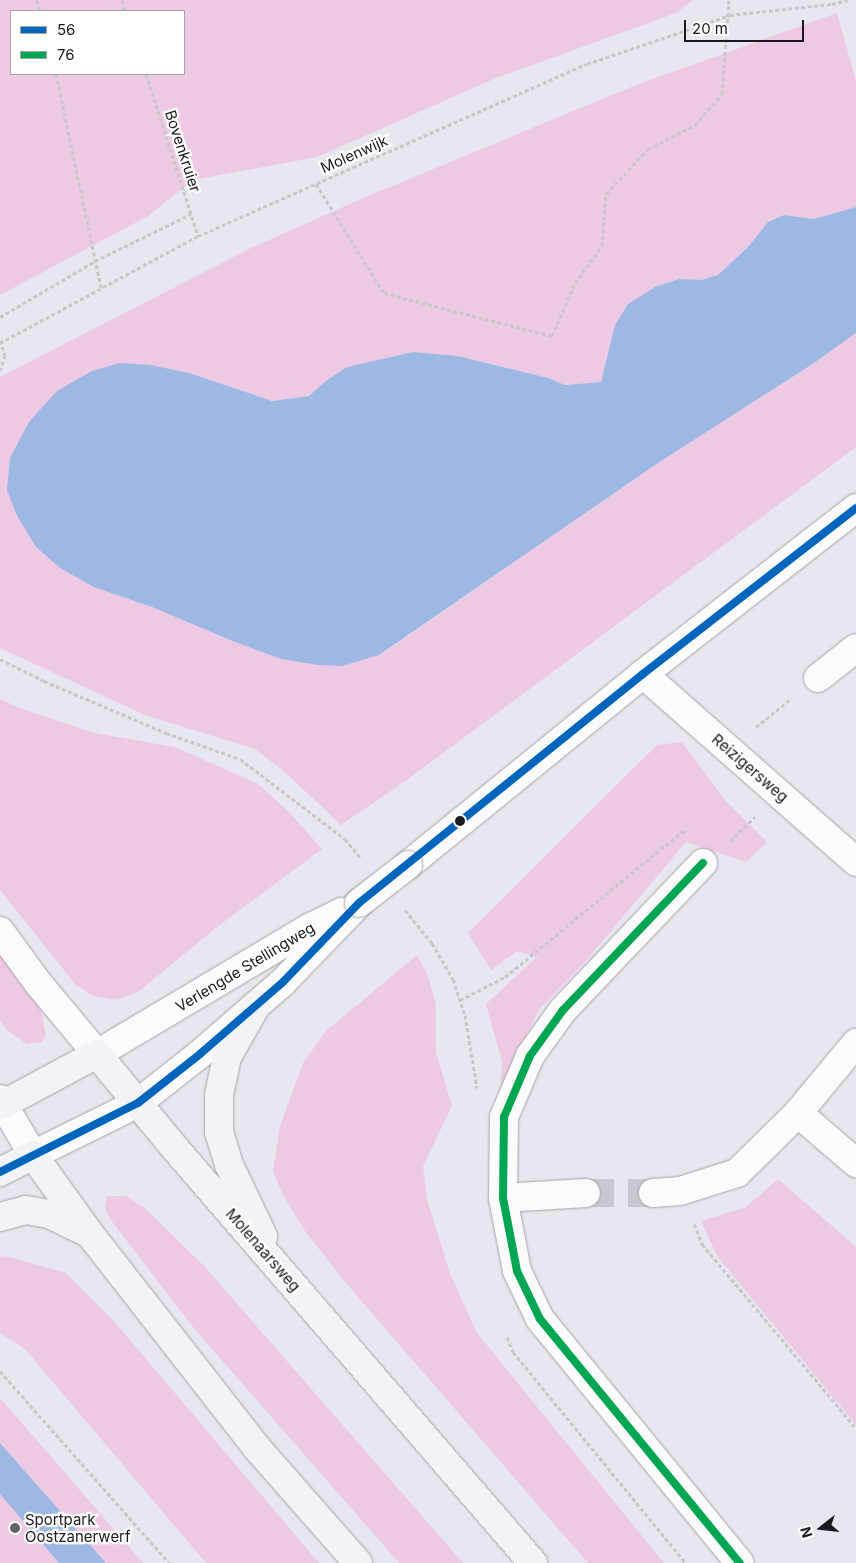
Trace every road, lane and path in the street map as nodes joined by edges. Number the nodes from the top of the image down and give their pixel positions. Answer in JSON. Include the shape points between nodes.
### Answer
{"nodes":[{"id":1,"x":729,"y":0,"type":"edge"},
{"id":2,"x":848,"y":0,"type":"edge"},
{"id":3,"x":730,"y":15,"type":"junction"},
{"id":4,"x":56,"y":75,"type":"edge"},
{"id":5,"x":146,"y":75,"type":"edge"},
{"id":6,"x":316,"y":184,"type":"junction"},
{"id":7,"x":191,"y":214,"type":"junction"},
{"id":8,"x":198,"y":236,"type":"junction"},
{"id":9,"x":95,"y":261,"type":"junction"},
{"id":10,"x":101,"y":288,"type":"junction"},
{"id":11,"x":0,"y":317,"type":"edge"},
{"id":12,"x":0,"y":342,"type":"edge"},
{"id":13,"x":0,"y":370,"type":"edge"},
{"id":14,"x":856,"y":508,"type":"edge"},
{"id":15,"x":856,"y":648,"type":"edge"},
{"id":16,"x":0,"y":659,"type":"edge"},
{"id":17,"x":643,"y":674,"type":"junction"},
{"id":18,"x":818,"y":678,"type":"joint"},
{"id":19,"x":728,"y":749,"type":"junction"},
{"id":20,"x":779,"y":794,"type":"junction"},
{"id":21,"x":345,"y":839,"type":"dead end"},
{"id":22,"x":709,"y":859,"type":"junction"},
{"id":23,"x":856,"y":862,"type":"edge"},
{"id":24,"x":358,"y":903,"type":"junction"},
{"id":25,"x":0,"y":931,"type":"edge"},
{"id":26,"x":460,"y":1000,"type":"dead end"},
{"id":27,"x":257,"y":1004,"type":"junction"},
{"id":28,"x":856,"y":1043,"type":"edge"},
{"id":29,"x":97,"y":1054,"type":"junction"},
{"id":30,"x":1,"y":1103,"type":"edge"},
{"id":31,"x":138,"y":1103,"type":"junction"},
{"id":32,"x":798,"y":1113,"type":"junction"},
{"id":33,"x":33,"y":1155,"type":"junction"},
{"id":34,"x":856,"y":1163,"type":"edge"},
{"id":35,"x":0,"y":1172,"type":"edge"},
{"id":36,"x":680,"y":1191,"type":"junction"},
{"id":37,"x":586,"y":1193,"type":"tunnel mouth"},
{"id":38,"x":653,"y":1193,"type":"tunnel mouth"},
{"id":39,"x":503,"y":1198,"type":"junction"},
{"id":40,"x":0,"y":1217,"type":"edge"},
{"id":41,"x":89,"y":1233,"type":"junction"},
{"id":42,"x":279,"y":1268,"type":"junction"},
{"id":43,"x":0,"y":1371,"type":"edge"},
{"id":44,"x":856,"y":1428,"type":"edge"},
{"id":45,"x":169,"y":1563,"type":"edge"},
{"id":46,"x":358,"y":1563,"type":"edge"},
{"id":47,"x":533,"y":1563,"type":"edge"},
{"id":48,"x":740,"y":1563,"type":"edge"}],
"edges":[{"from":1,"to":3,"type":"path"},
{"from":2,"to":3,"type":"path","name":"Molenwijk"},
{"from":3,"to":6,"type":"path","name":"Molenwijk","via":[[587,64]]},
{"from":3,"to":6,"type":"path","via":[[722,94],[695,125],[648,149],[606,194],[602,246],[575,283],[552,336],[384,293]]},
{"from":4,"to":9,"type":"path"},
{"from":5,"to":7,"type":"path","name":"Bovenkruier"},
{"from":6,"to":8,"type":"path","name":"Molenwijk"},
{"from":7,"to":8,"type":"path","name":"Bovenkruier"},
{"from":7,"to":9,"type":"path"},
{"from":8,"to":10,"type":"path","name":"Molenwijk"},
{"from":9,"to":10,"type":"path"},
{"from":9,"to":11,"type":"path"},
{"from":10,"to":12,"type":"path","name":"Molenwijk"},
{"from":12,"to":13,"type":"path","via":[[5,355]]},
{"from":14,"to":17,"type":"street"},
{"from":15,"to":18,"type":"street"},
{"from":16,"to":21,"type":"path","via":[[157,729],[240,759]]},
{"from":17,"to":19,"type":"street","name":"Reizigersweg"},
{"from":17,"to":24,"type":"street","bridge":true},
{"from":18,"to":19,"type":"path"},
{"from":19,"to":20,"type":"street","name":"Reizigersweg"},
{"from":20,"to":22,"type":"path"},
{"from":20,"to":23,"type":"street","name":"Reizigersweg"},
{"from":22,"to":26,"type":"path","via":[[683,831],[505,977]]},
{"from":22,"to":39,"type":"street","via":[[563,1010],[530,1056],[504,1118]]},
{"from":24,"to":27,"type":"street","name":"Verlengde Stellingweg","via":[[282,983]]},
{"from":24,"to":29,"type":"street","name":"Verlengde Stellingweg"},
{"from":25,"to":29,"type":"street","name":"Molenaarsweg"},
{"from":27,"to":31,"type":"street","name":"Verlengde Stellingweg"},
{"from":27,"to":42,"type":"main road","via":[[227,1057],[219,1095],[219,1132],[229,1165]]},
{"from":28,"to":32,"type":"street"},
{"from":29,"to":30,"type":"main road","name":"Verlengde Stellingweg"},
{"from":29,"to":31,"type":"main road","name":"Molenaarsweg"},
{"from":30,"to":33,"type":"street"},
{"from":31,"to":33,"type":"street","name":"Verlengde Stellingweg"},
{"from":31,"to":42,"type":"main road","name":"Molenaarsweg"},
{"from":32,"to":34,"type":"street"},
{"from":32,"to":36,"type":"street","via":[[737,1173]]},
{"from":33,"to":35,"type":"main road","name":"Verlengde Stellingweg"},
{"from":33,"to":41,"type":"main road"},
{"from":36,"to":38,"type":"street"},
{"from":36,"to":44,"type":"path","via":[[702,1244]]},
{"from":37,"to":39,"type":"street"},
{"from":39,"to":48,"type":"street","via":[[517,1271],[540,1318]]},
{"from":40,"to":41,"type":"main road","via":[[26,1210],[49,1214]]},
{"from":41,"to":46,"type":"main road","via":[[256,1448]]},
{"from":42,"to":47,"type":"main road","name":"Molenaarsweg"},
{"from":43,"to":45,"type":"path"}]}
